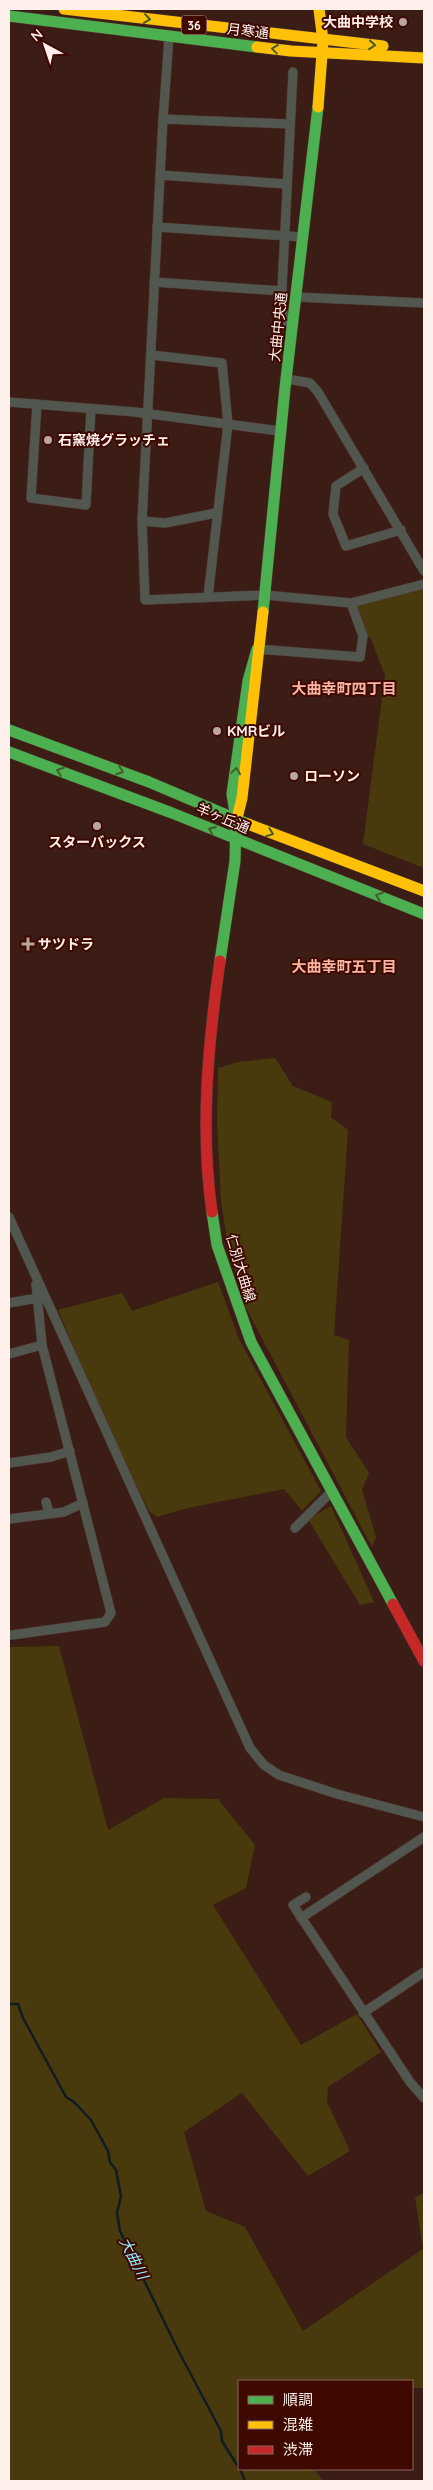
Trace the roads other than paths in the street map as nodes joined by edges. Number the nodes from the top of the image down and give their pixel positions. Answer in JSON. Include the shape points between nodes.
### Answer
{"nodes":[{"id":1,"x":64,"y":9,"type":"edge"},
{"id":2,"x":319,"y":9,"type":"edge"},
{"id":3,"x":9,"y":16,"type":"edge"},
{"id":4,"x":169,"y":37,"type":"junction"},
{"id":5,"x":323,"y":41,"type":"junction"},
{"id":6,"x":424,"y":48,"type":"edge"},
{"id":7,"x":323,"y":53,"type":"junction"},
{"id":8,"x":424,"y":58,"type":"edge"},
{"id":9,"x":293,"y":72,"type":"dead end"},
{"id":10,"x":162,"y":119,"type":"junction"},
{"id":11,"x":290,"y":124,"type":"junction"},
{"id":12,"x":160,"y":175,"type":"junction"},
{"id":13,"x":286,"y":184,"type":"junction"},
{"id":14,"x":157,"y":227,"type":"junction"},
{"id":15,"x":284,"y":236,"type":"junction"},
{"id":16,"x":303,"y":237,"type":"junction"},
{"id":17,"x":154,"y":282,"type":"junction"},
{"id":18,"x":282,"y":291,"type":"junction"},
{"id":19,"x":296,"y":296,"type":"junction"},
{"id":20,"x":424,"y":302,"type":"edge"},
{"id":21,"x":293,"y":332,"type":"junction"},
{"id":22,"x":151,"y":355,"type":"junction"},
{"id":23,"x":287,"y":379,"type":"junction"},
{"id":24,"x":9,"y":402,"type":"edge"},
{"id":25,"x":37,"y":404,"type":"junction"},
{"id":26,"x":91,"y":408,"type":"junction"},
{"id":27,"x":148,"y":414,"type":"junction"},
{"id":28,"x":228,"y":424,"type":"junction"},
{"id":29,"x":280,"y":431,"type":"junction"},
{"id":30,"x":364,"y":468,"type":"junction"},
{"id":31,"x":216,"y":513,"type":"junction"},
{"id":32,"x":142,"y":521,"type":"junction"},
{"id":33,"x":401,"y":530,"type":"junction"},
{"id":34,"x":424,"y":571,"type":"edge"},
{"id":35,"x":424,"y":584,"type":"edge"},
{"id":36,"x":265,"y":595,"type":"junction"},
{"id":37,"x":208,"y":597,"type":"junction"},
{"id":38,"x":351,"y":603,"type":"junction"},
{"id":39,"x":257,"y":649,"type":"junction"},
{"id":40,"x":9,"y":730,"type":"edge"},
{"id":41,"x":9,"y":752,"type":"edge"},
{"id":42,"x":236,"y":819,"type":"junction"},
{"id":43,"x":236,"y":840,"type":"junction"},
{"id":44,"x":424,"y":891,"type":"edge"},
{"id":45,"x":424,"y":914,"type":"edge"},
{"id":46,"x":10,"y":1223,"type":"edge"},
{"id":47,"x":36,"y":1275,"type":"junction"},
{"id":48,"x":38,"y":1298,"type":"junction"},
{"id":49,"x":9,"y":1303,"type":"edge"},
{"id":50,"x":42,"y":1345,"type":"junction"},
{"id":51,"x":9,"y":1354,"type":"edge"},
{"id":52,"x":70,"y":1451,"type":"junction"},
{"id":53,"x":9,"y":1463,"type":"edge"},
{"id":54,"x":331,"y":1492,"type":"junction"},
{"id":55,"x":46,"y":1502,"type":"dead end"},
{"id":56,"x":83,"y":1503,"type":"junction"},
{"id":57,"x":48,"y":1513,"type":"junction"},
{"id":58,"x":9,"y":1520,"type":"edge"},
{"id":59,"x":295,"y":1528,"type":"dead end"},
{"id":60,"x":12,"y":1635,"type":"dead end"},
{"id":61,"x":424,"y":1661,"type":"edge"},
{"id":62,"x":424,"y":1817,"type":"edge"},
{"id":63,"x":424,"y":1837,"type":"edge"},
{"id":64,"x":306,"y":1897,"type":"dead end"},
{"id":65,"x":301,"y":1918,"type":"junction"},
{"id":66,"x":424,"y":1972,"type":"edge"},
{"id":67,"x":363,"y":2013,"type":"junction"},
{"id":68,"x":424,"y":2098,"type":"edge"}],
"edges":[{"from":1,"to":5,"type":"main road","name":"月寒通","number":"36","one_way":true},
{"from":2,"to":5,"type":"main road","name":"大曲中央通"},
{"from":3,"to":4,"type":"main road","name":"月寒通","number":"36"},
{"from":7,"to":4,"type":"main road","name":"月寒通","number":"36","one_way":true},
{"from":4,"to":10,"type":"street"},
{"from":5,"to":6,"type":"main road","name":"月寒通","number":"36","one_way":true},
{"from":5,"to":7,"type":"main road","name":"大曲中央通"},
{"from":7,"to":8,"type":"main road","name":"月寒通","number":"36"},
{"from":7,"to":16,"type":"main road","name":"大曲中央通"},
{"from":9,"to":11,"type":"street"},
{"from":10,"to":11,"type":"street"},
{"from":10,"to":12,"type":"street"},
{"from":11,"to":13,"type":"street"},
{"from":12,"to":13,"type":"street"},
{"from":12,"to":14,"type":"street"},
{"from":13,"to":15,"type":"street"},
{"from":14,"to":15,"type":"street"},
{"from":14,"to":17,"type":"street"},
{"from":15,"to":16,"type":"street"},
{"from":15,"to":18,"type":"street"},
{"from":16,"to":19,"type":"main road","name":"大曲中央通"},
{"from":17,"to":18,"type":"street"},
{"from":17,"to":22,"type":"street"},
{"from":18,"to":21,"type":"street","via":[[281,308]]},
{"from":19,"to":20,"type":"street"},
{"from":19,"to":21,"type":"main road","name":"大曲中央通"},
{"from":21,"to":23,"type":"main road","name":"大曲中央通"},
{"from":22,"to":27,"type":"street"},
{"from":22,"to":28,"type":"street","via":[[222,363]]},
{"from":23,"to":29,"type":"main road","name":"大曲中央通"},
{"from":23,"to":30,"type":"street","via":[[310,383],[318,392]]},
{"from":24,"to":25,"type":"street"},
{"from":25,"to":26,"type":"street"},
{"from":25,"to":26,"type":"street","via":[[31,498],[86,505]]},
{"from":26,"to":27,"type":"street"},
{"from":27,"to":28,"type":"street"},
{"from":27,"to":32,"type":"street"},
{"from":28,"to":29,"type":"street"},
{"from":28,"to":31,"type":"street"},
{"from":29,"to":36,"type":"main road","name":"大曲中央通"},
{"from":30,"to":33,"type":"street"},
{"from":30,"to":33,"type":"street","via":[[336,486],[333,514],[346,546]]},
{"from":31,"to":32,"type":"street","via":[[166,523]]},
{"from":31,"to":37,"type":"street"},
{"from":32,"to":37,"type":"street","via":[[145,600]]},
{"from":33,"to":34,"type":"street"},
{"from":35,"to":38,"type":"street"},
{"from":36,"to":37,"type":"street"},
{"from":36,"to":38,"type":"street"},
{"from":36,"to":39,"type":"main road","name":"大曲中央通"},
{"from":38,"to":39,"type":"street","via":[[363,636],[360,657]]},
{"from":39,"to":42,"type":"main road","name":"大曲中央通","via":[[248,681],[232,794]]},
{"from":40,"to":42,"type":"main road","name":"羊ヶ丘通","one_way":true,"via":[[149,782]]},
{"from":43,"to":41,"type":"main road","name":"羊ヶ丘通","one_way":true},
{"from":42,"to":43,"type":"main road","name":"大曲中央通"},
{"from":42,"to":44,"type":"main road","name":"羊ヶ丘通","one_way":true},
{"from":45,"to":43,"type":"main road","name":"羊ヶ丘通","one_way":true},
{"from":43,"to":54,"type":"main road","name":"仁別大曲線","via":[[206,1099],[207,1175],[216,1245],[252,1342]]},
{"from":46,"to":47,"type":"street"},
{"from":47,"to":48,"type":"street"},
{"from":47,"to":62,"type":"street","via":[[250,1748],[264,1765],[279,1775]]},
{"from":48,"to":49,"type":"street"},
{"from":48,"to":50,"type":"street"},
{"from":50,"to":51,"type":"street"},
{"from":50,"to":52,"type":"street"},
{"from":52,"to":53,"type":"street"},
{"from":52,"to":56,"type":"street"},
{"from":54,"to":59,"type":"street"},
{"from":54,"to":61,"type":"main road","name":"仁別大曲線"},
{"from":55,"to":57,"type":"street"},
{"from":56,"to":57,"type":"street","via":[[73,1510]]},
{"from":56,"to":60,"type":"street","via":[[111,1613],[105,1622]]},
{"from":57,"to":58,"type":"street"},
{"from":63,"to":65,"type":"street"},
{"from":64,"to":65,"type":"street","via":[[293,1905]]},
{"from":65,"to":67,"type":"street"},
{"from":66,"to":67,"type":"street"},
{"from":67,"to":68,"type":"street"}]}
